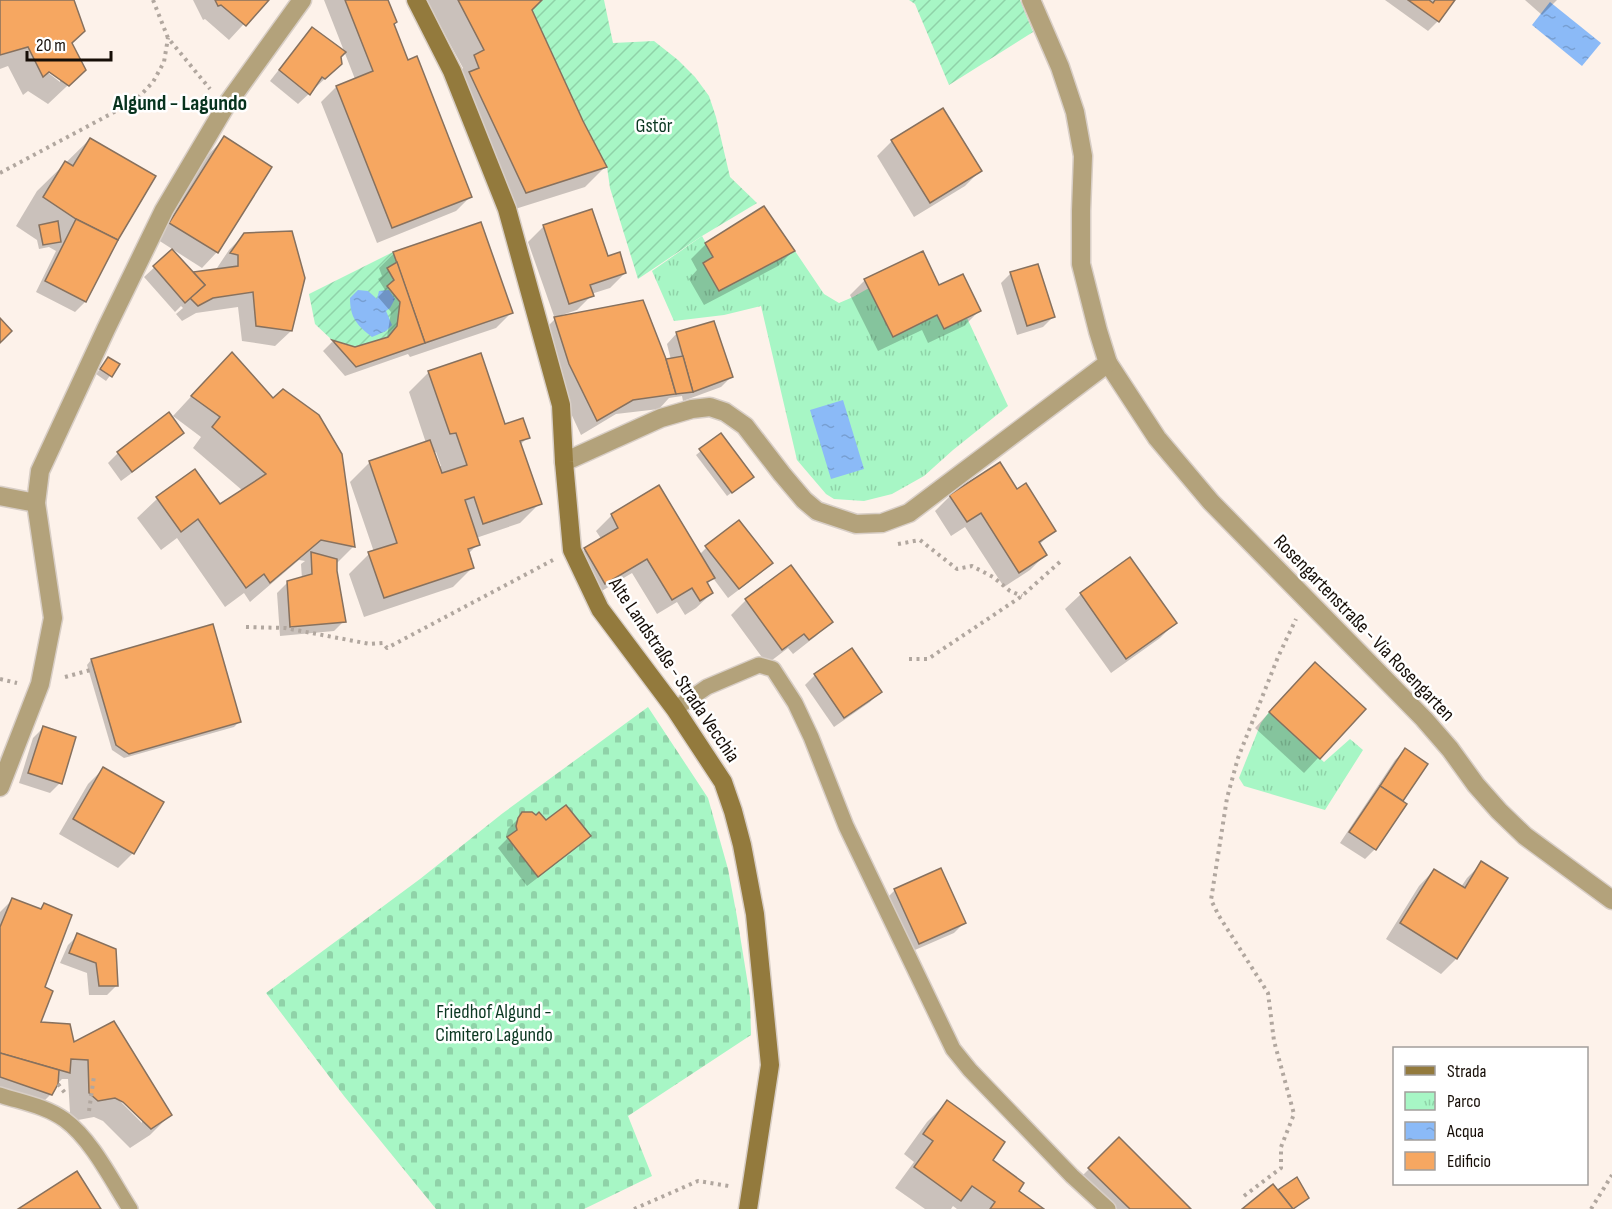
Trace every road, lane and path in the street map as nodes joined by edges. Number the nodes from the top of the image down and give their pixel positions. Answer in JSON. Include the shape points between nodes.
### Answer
{"nodes":[{"id":1,"x":153,"y":0,"type":"edge"},
{"id":2,"x":302,"y":0,"type":"edge"},
{"id":3,"x":416,"y":0,"type":"edge"},
{"id":4,"x":1031,"y":0,"type":"edge"},
{"id":5,"x":168,"y":38,"type":"junction"},
{"id":6,"x":225,"y":107,"type":"junction"},
{"id":7,"x":0,"y":173,"type":"edge"},
{"id":8,"x":1108,"y":363,"type":"junction"},
{"id":9,"x":564,"y":462,"type":"junction"},
{"id":10,"x":0,"y":496,"type":"edge"},
{"id":11,"x":36,"y":503,"type":"junction"},
{"id":12,"x":897,"y":544,"type":"dead end"},
{"id":13,"x":572,"y":550,"type":"junction"},
{"id":14,"x":1062,"y":560,"type":"dead end"},
{"id":15,"x":1022,"y":596,"type":"junction"},
{"id":16,"x":1305,"y":599,"type":"junction"},
{"id":17,"x":246,"y":627,"type":"dead end"},
{"id":18,"x":909,"y":658,"type":"dead end"},
{"id":19,"x":675,"y":709,"type":"junction"},
{"id":20,"x":0,"y":787,"type":"edge"},
{"id":21,"x":1612,"y":900,"type":"edge"},
{"id":22,"x":94,"y":1076,"type":"dead end"},
{"id":23,"x":0,"y":1095,"type":"edge"},
{"id":24,"x":89,"y":1111,"type":"dead end"},
{"id":25,"x":1612,"y":1175,"type":"edge"},
{"id":26,"x":750,"y":1190,"type":"junction"},
{"id":27,"x":1244,"y":1196,"type":"dead end"},
{"id":28,"x":130,"y":1209,"type":"edge"},
{"id":29,"x":634,"y":1209,"type":"edge"},
{"id":30,"x":748,"y":1209,"type":"edge"},
{"id":31,"x":1108,"y":1209,"type":"edge"},
{"id":32,"x":1591,"y":1209,"type":"edge"}],
"edges":[{"from":1,"to":5,"type":"path"},
{"from":2,"to":6,"type":"street"},
{"from":3,"to":9,"type":"main road","name":"Alte Landstraße - Strada Vecchia","via":[[452,71],[507,209],[559,398]]},
{"from":4,"to":8,"type":"street","name":"Rosengartenstraße - Via Rosengarten","via":[[1075,112],[1083,156],[1081,264]]},
{"from":5,"to":6,"type":"path"},
{"from":5,"to":7,"type":"path","via":[[164,62],[153,82],[135,101]]},
{"from":6,"to":11,"type":"street","via":[[164,210],[106,328],[40,471]]},
{"from":8,"to":9,"type":"street","via":[[909,513],[882,523],[856,524],[817,511],[745,426],[710,407],[661,418]]},
{"from":8,"to":16,"type":"street","name":"Rosengartenstraße - Via Rosengarten","via":[[1157,438],[1211,502]]},
{"from":9,"to":13,"type":"main road","name":"Alte Landstraße - Strada Vecchia"},
{"from":10,"to":11,"type":"street"},
{"from":11,"to":20,"type":"street","via":[[53,618],[40,684]]},
{"from":12,"to":15,"type":"path","via":[[920,540],[957,569],[972,566]]},
{"from":13,"to":17,"type":"path","via":[[387,648],[383,642],[370,644],[285,628]]},
{"from":13,"to":19,"type":"main road","name":"Alte Landstraße - Strada Vecchia","via":[[600,609]]},
{"from":14,"to":15,"type":"path"},
{"from":15,"to":18,"type":"path","via":[[928,658]]},
{"from":16,"to":21,"type":"street","name":"Rosengartenstraße - Via Rosengarten","via":[[1424,719],[1499,812]]},
{"from":16,"to":27,"type":"path","via":[[1238,758],[1227,798],[1211,900],[1268,993],[1274,1041],[1294,1114],[1281,1147],[1281,1168]]},
{"from":19,"to":26,"type":"main road","name":"Alte Landstraße - Strada Vecchia","via":[[723,782],[742,845],[755,914],[770,1065]]},
{"from":19,"to":31,"type":"lane","via":[[707,687],[759,665],[773,669],[795,703],[846,826],[953,1049]]},
{"from":22,"to":24,"type":"path"},
{"from":23,"to":28,"type":"lane","via":[[43,1108],[65,1120],[91,1148]]},
{"from":25,"to":32,"type":"path"},
{"from":26,"to":29,"type":"path","via":[[698,1181]]},
{"from":26,"to":30,"type":"main road","name":"Alte Landstraße - Strada Vecchia"}]}
